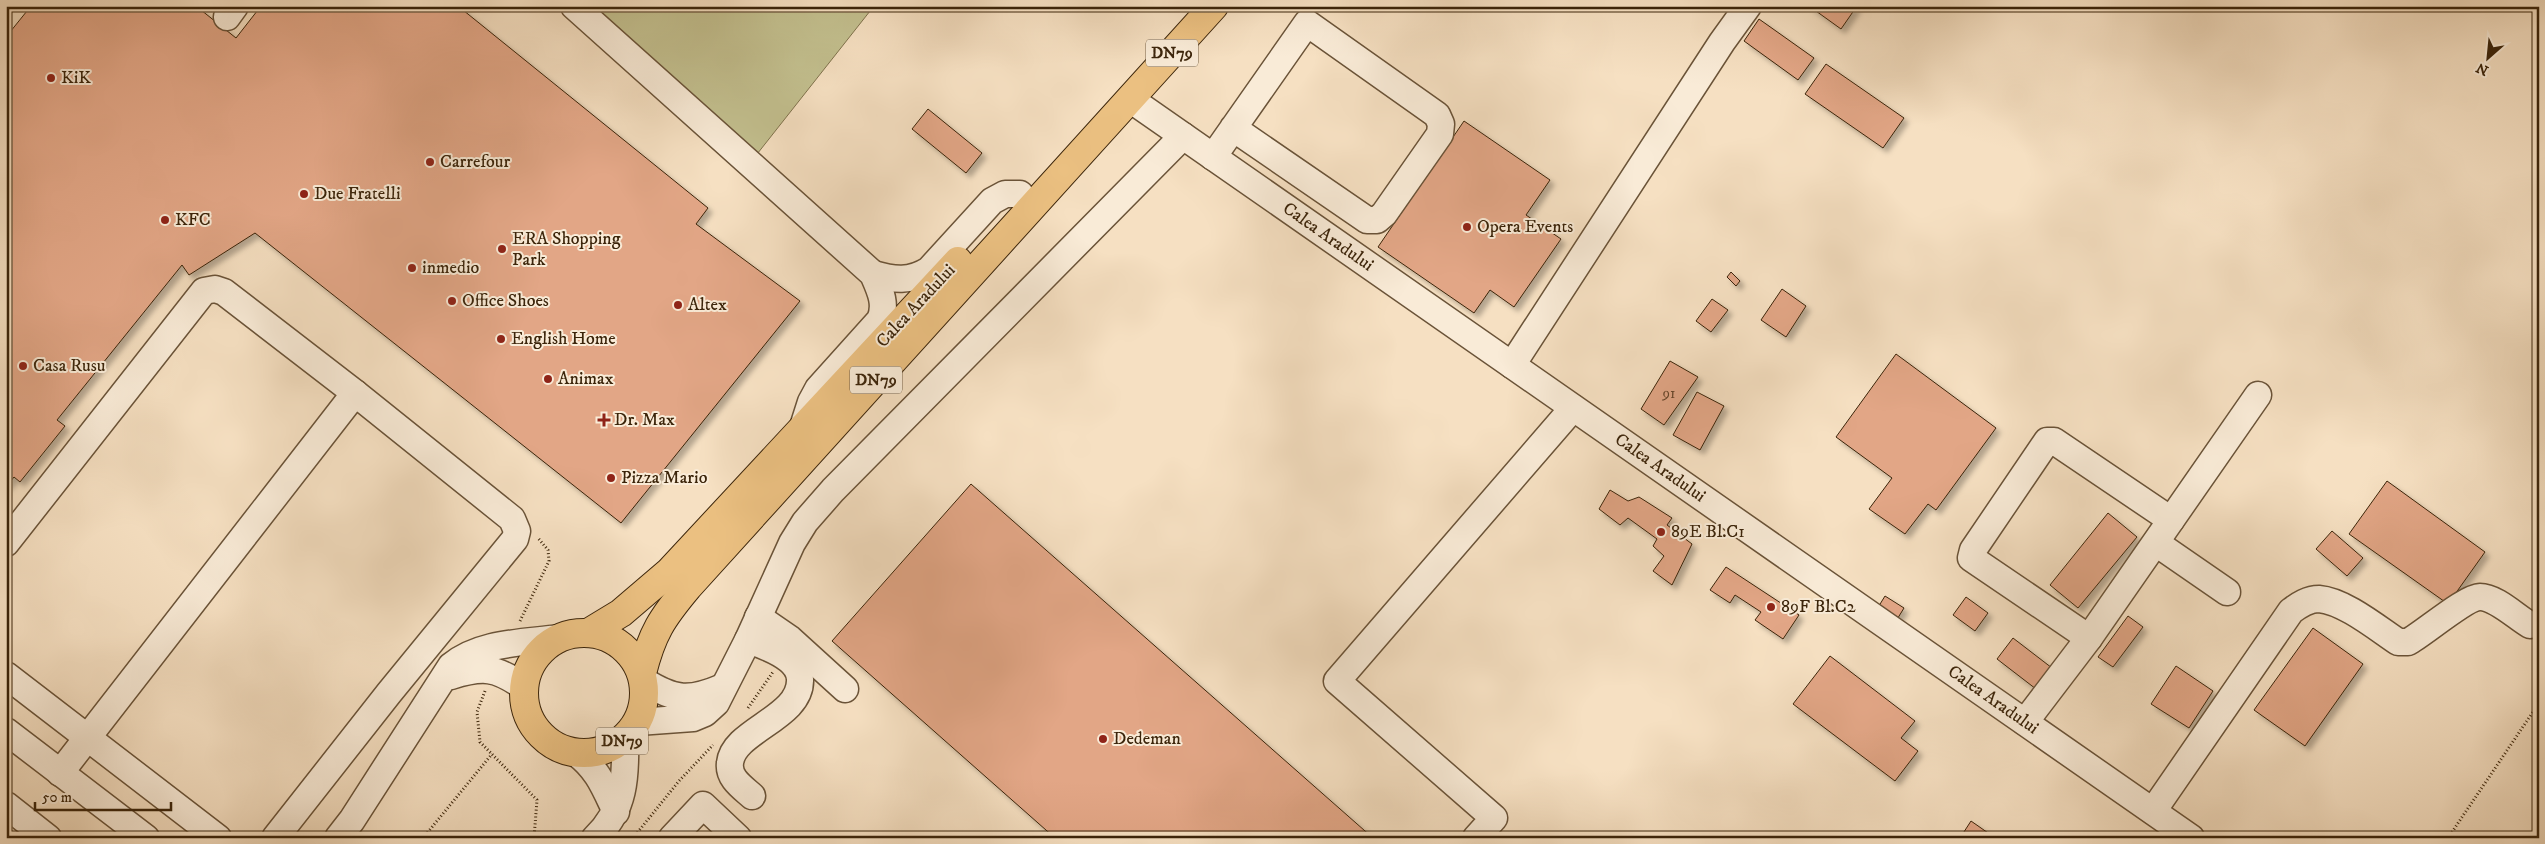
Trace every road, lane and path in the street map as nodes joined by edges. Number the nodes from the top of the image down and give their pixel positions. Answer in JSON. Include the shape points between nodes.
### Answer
{"nodes":[{"id":1,"x":574,"y":6,"type":"edge"},
{"id":2,"x":1188,"y":6,"type":"edge"},
{"id":3,"x":1214,"y":6,"type":"edge"},
{"id":4,"x":1748,"y":6,"type":"edge"},
{"id":5,"x":1130,"y":99,"type":"junction"},
{"id":6,"x":1233,"y":128,"type":"junction"},
{"id":7,"x":1183,"y":136,"type":"junction"},
{"id":8,"x":1213,"y":157,"type":"junction"},
{"id":9,"x":1020,"y":194,"type":"junction"},
{"id":10,"x":873,"y":274,"type":"junction"},
{"id":11,"x":1512,"y":365,"type":"junction"},
{"id":12,"x":355,"y":393,"type":"junction"},
{"id":13,"x":2258,"y":396,"type":"dead end"},
{"id":14,"x":1573,"y":408,"type":"junction"},
{"id":15,"x":803,"y":428,"type":"junction"},
{"id":16,"x":2171,"y":520,"type":"junction"},
{"id":17,"x":517,"y":531,"type":"junction"},
{"id":18,"x":6,"y":543,"type":"edge"},
{"id":19,"x":2156,"y":543,"type":"junction"},
{"id":20,"x":2228,"y":592,"type":"dead end"},
{"id":21,"x":2530,"y":625,"type":"dead end"},
{"id":22,"x":753,"y":628,"type":"junction"},
{"id":23,"x":588,"y":633,"type":"junction"},
{"id":24,"x":559,"y":638,"type":"junction"},
{"id":25,"x":2089,"y":638,"type":"junction"},
{"id":26,"x":508,"y":644,"type":"junction"},
{"id":27,"x":494,"y":670,"type":"junction"},
{"id":28,"x":6,"y":675,"type":"edge"},
{"id":29,"x":643,"y":677,"type":"junction"},
{"id":30,"x":443,"y":679,"type":"junction"},
{"id":31,"x":524,"y":687,"type":"junction"},
{"id":32,"x":723,"y":687,"type":"junction"},
{"id":33,"x":845,"y":690,"type":"dead end"},
{"id":34,"x":2539,"y":703,"type":"edge"},
{"id":35,"x":2025,"y":722,"type":"junction"},
{"id":36,"x":632,"y":730,"type":"junction"},
{"id":37,"x":6,"y":731,"type":"edge"},
{"id":38,"x":87,"y":738,"type":"junction"},
{"id":39,"x":576,"y":753,"type":"junction"},
{"id":40,"x":492,"y":754,"type":"junction"},
{"id":41,"x":60,"y":773,"type":"junction"},
{"id":42,"x":752,"y":796,"type":"dead end"},
{"id":43,"x":6,"y":805,"type":"edge"},
{"id":44,"x":616,"y":812,"type":"junction"},
{"id":45,"x":2153,"y":812,"type":"junction"},
{"id":46,"x":48,"y":838,"type":"edge"},
{"id":47,"x":146,"y":838,"type":"edge"},
{"id":48,"x":218,"y":838,"type":"edge"},
{"id":49,"x":275,"y":838,"type":"edge"},
{"id":50,"x":338,"y":838,"type":"edge"},
{"id":51,"x":423,"y":838,"type":"edge"},
{"id":52,"x":534,"y":838,"type":"edge"},
{"id":53,"x":595,"y":838,"type":"edge"},
{"id":54,"x":672,"y":838,"type":"edge"},
{"id":55,"x":738,"y":838,"type":"edge"},
{"id":56,"x":1476,"y":838,"type":"edge"},
{"id":57,"x":2191,"y":838,"type":"edge"},
{"id":58,"x":2448,"y":838,"type":"edge"}],
"edges":[{"from":1,"to":10,"type":"street"},
{"from":2,"to":9,"type":"highway","name":"Calea Aradului","number":"DN79"},
{"from":3,"to":5,"type":"highway","name":"Calea Aradului","number":"DN79"},
{"from":4,"to":11,"type":"street","via":[[1716,50]]},
{"from":5,"to":7,"type":"street","name":"Calea Aradului"},
{"from":5,"to":29,"type":"highway","name":"Calea Aradului","number":"DN79","via":[[688,587],[665,615],[650,642]]},
{"from":6,"to":6,"type":"street","via":[[1307,23],[1437,114],[1441,124],[1440,134],[1377,220],[1367,220]]},
{"from":6,"to":8,"type":"street"},
{"from":7,"to":8,"type":"street","name":"Calea Aradului"},
{"from":7,"to":22,"type":"street","via":[[816,509],[792,543]]},
{"from":8,"to":11,"type":"street","name":"Calea Aradului"},
{"from":9,"to":10,"type":"street","via":[[1005,194],[992,201],[929,270],[918,277],[892,279]]},
{"from":9,"to":15,"type":"highway","name":"Calea Aradului","number":"DN79"},
{"from":10,"to":15,"type":"street","via":[[882,292],[884,311],[880,320],[818,389]]},
{"from":11,"to":14,"type":"street","name":"Calea Aradului"},
{"from":12,"to":17,"type":"street","via":[[512,520]]},
{"from":12,"to":18,"type":"street","via":[[224,292],[216,289],[204,291]]},
{"from":12,"to":38,"type":"street"},
{"from":13,"to":16,"type":"street"},
{"from":14,"to":35,"type":"street","name":"Calea Aradului"},
{"from":14,"to":56,"type":"street","via":[[1337,681],[1494,818]]},
{"from":15,"to":23,"type":"highway","name":"Calea Aradului","number":"DN79","via":[[669,572],[621,613]]},
{"from":16,"to":19,"type":"street"},
{"from":16,"to":25,"type":"street","via":[[2054,442],[2047,441],[1972,550],[1971,558]]},
{"from":17,"to":26,"type":"path","via":[[543,541],[549,561]]},
{"from":17,"to":49,"type":"street","via":[[515,539]]},
{"from":19,"to":20,"type":"street"},
{"from":19,"to":25,"type":"street"},
{"from":21,"to":45,"type":"street","via":[[2490,600],[2478,597],[2408,642],[2398,642],[2334,603],[2318,599],[2303,602],[2291,611]]},
{"from":22,"to":32,"type":"street"},
{"from":22,"to":33,"type":"street","via":[[790,639]]},
{"from":22,"to":42,"type":"street","via":[[792,663],[800,675],[800,690],[787,708],[734,751],[730,763],[732,777]]},
{"from":23,"to":24,"type":"highway","name":"Calea Aradului","number":"DN79"},
{"from":23,"to":29,"type":"highway","name":"Calea Aradului","number":"DN79","via":[[606,636],[621,645],[633,657]]},
{"from":24,"to":26,"type":"street"},
{"from":24,"to":31,"type":"highway","name":"Calea Aradului","number":"DN79","via":[[537,656],[529,668]]},
{"from":25,"to":35,"type":"street"},
{"from":26,"to":30,"type":"street","via":[[464,656],[451,666]]},
{"from":27,"to":30,"type":"street","via":[[473,669]]},
{"from":27,"to":31,"type":"street"},
{"from":27,"to":40,"type":"path","via":[[477,712],[480,742]]},
{"from":28,"to":38,"type":"street"},
{"from":29,"to":32,"type":"street","via":[[662,693],[678,698],[706,694]]},
{"from":29,"to":36,"type":"highway","name":"Calea Aradului","number":"DN79","via":[[645,696]]},
{"from":30,"to":50,"type":"street"},
{"from":31,"to":39,"type":"highway","name":"Calea Aradului","number":"DN79","via":[[530,720],[539,734],[551,744]]},
{"from":32,"to":36,"type":"street","via":[[716,703],[706,713]]},
{"from":34,"to":58,"type":"path"},
{"from":35,"to":45,"type":"street","name":"Calea Aradului"},
{"from":36,"to":39,"type":"highway","name":"Calea Aradului","number":"DN79","via":[[602,750]]},
{"from":36,"to":44,"type":"street","via":[[624,793]]},
{"from":37,"to":41,"type":"street"},
{"from":38,"to":41,"type":"street"},
{"from":38,"to":48,"type":"street"},
{"from":39,"to":44,"type":"street","via":[[589,762],[604,783]]},
{"from":40,"to":51,"type":"path"},
{"from":40,"to":52,"type":"path","via":[[537,800]]},
{"from":41,"to":47,"type":"street"},
{"from":43,"to":46,"type":"street"},
{"from":44,"to":53,"type":"street"},
{"from":45,"to":57,"type":"street","name":"Calea Aradului"},
{"from":54,"to":55,"type":"street","via":[[703,805]]}]}
